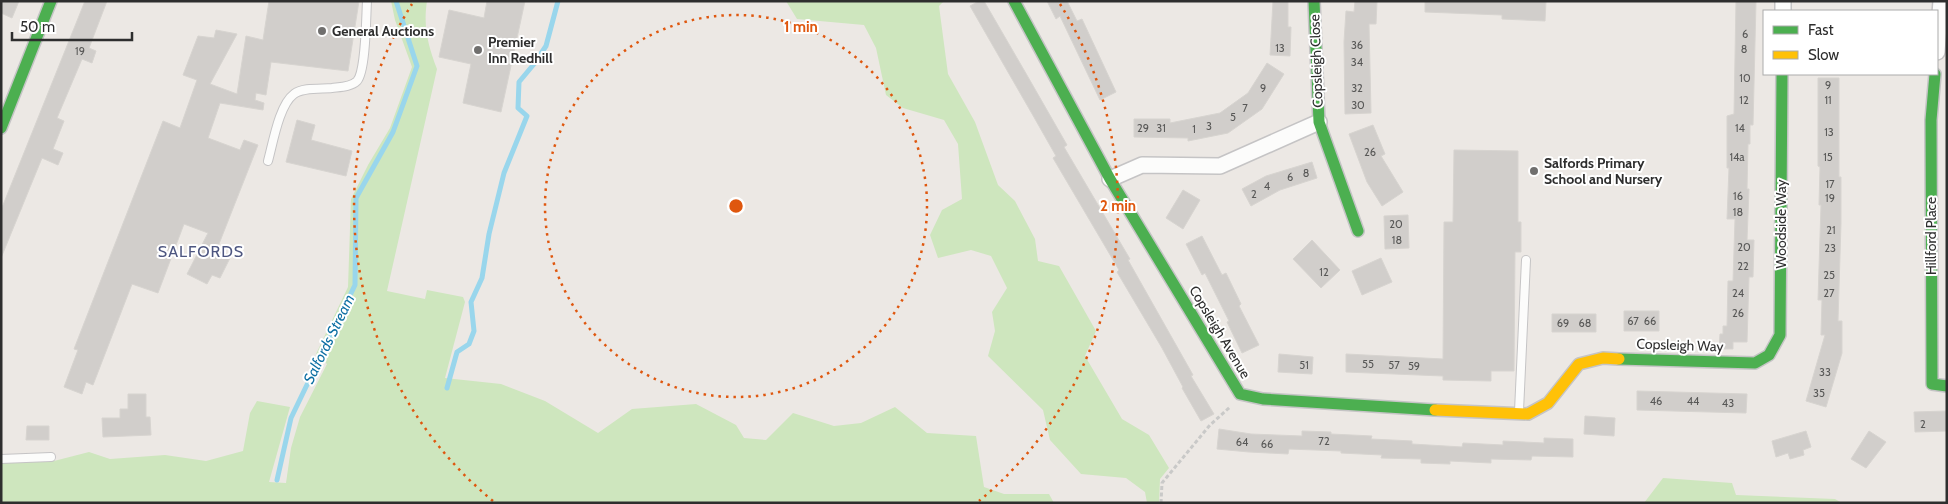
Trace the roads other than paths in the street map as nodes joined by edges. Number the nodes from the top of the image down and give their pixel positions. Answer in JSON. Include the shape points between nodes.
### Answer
{"nodes":[{"id":1,"x":51,"y":1,"type":"edge"},
{"id":2,"x":368,"y":1,"type":"edge"},
{"id":3,"x":1014,"y":1,"type":"edge"},
{"id":4,"x":1314,"y":1,"type":"edge"},
{"id":5,"x":1941,"y":1,"type":"edge"},
{"id":6,"x":1938,"y":39,"type":"edge"},
{"id":7,"x":1782,"y":75,"type":"edge"},
{"id":8,"x":1935,"y":75,"type":"edge"},
{"id":9,"x":1319,"y":122,"type":"junction"},
{"id":10,"x":1,"y":128,"type":"edge"},
{"id":11,"x":268,"y":161,"type":"dead end"},
{"id":12,"x":1110,"y":180,"type":"junction"},
{"id":13,"x":1358,"y":231,"type":"dead end"},
{"id":14,"x":1526,"y":260,"type":"dead end"},
{"id":15,"x":1603,"y":358,"type":"joint"},
{"id":16,"x":1755,"y":363,"type":"joint"},
{"id":17,"x":1947,"y":386,"type":"edge"},
{"id":18,"x":1519,"y":413,"type":"junction"},
{"id":19,"x":51,"y":457,"type":"dead end"},
{"id":20,"x":1,"y":458,"type":"edge"}],
"edges":[{"from":1,"to":10,"type":"street"},
{"from":2,"to":11,"type":"lane","via":[[363,62],[357,81],[347,86],[295,93],[281,116]]},
{"from":3,"to":12,"type":"street","name":"Copsleigh Avenue"},
{"from":4,"to":9,"type":"street","name":"Copsleigh Close"},
{"from":5,"to":6,"type":"street"},
{"from":7,"to":16,"type":"street","name":"Woodside Way","via":[[1780,335],[1769,355]]},
{"from":8,"to":17,"type":"street","name":"Hillford Place","via":[[1931,120],[1932,384]]},
{"from":9,"to":12,"type":"street","name":"Copsleigh Close","via":[[1220,166],[1142,165]]},
{"from":9,"to":13,"type":"street","name":"Copsleigh Close"},
{"from":12,"to":18,"type":"street","name":"Copsleigh Avenue","via":[[1240,394],[1263,399]]},
{"from":14,"to":18,"type":"lane"},
{"from":15,"to":16,"type":"street","name":"Copsleigh Way"},
{"from":15,"to":18,"type":"street","name":"Copsleigh Avenue","via":[[1579,364],[1548,404],[1528,414]]},
{"from":19,"to":20,"type":"lane"}]}
